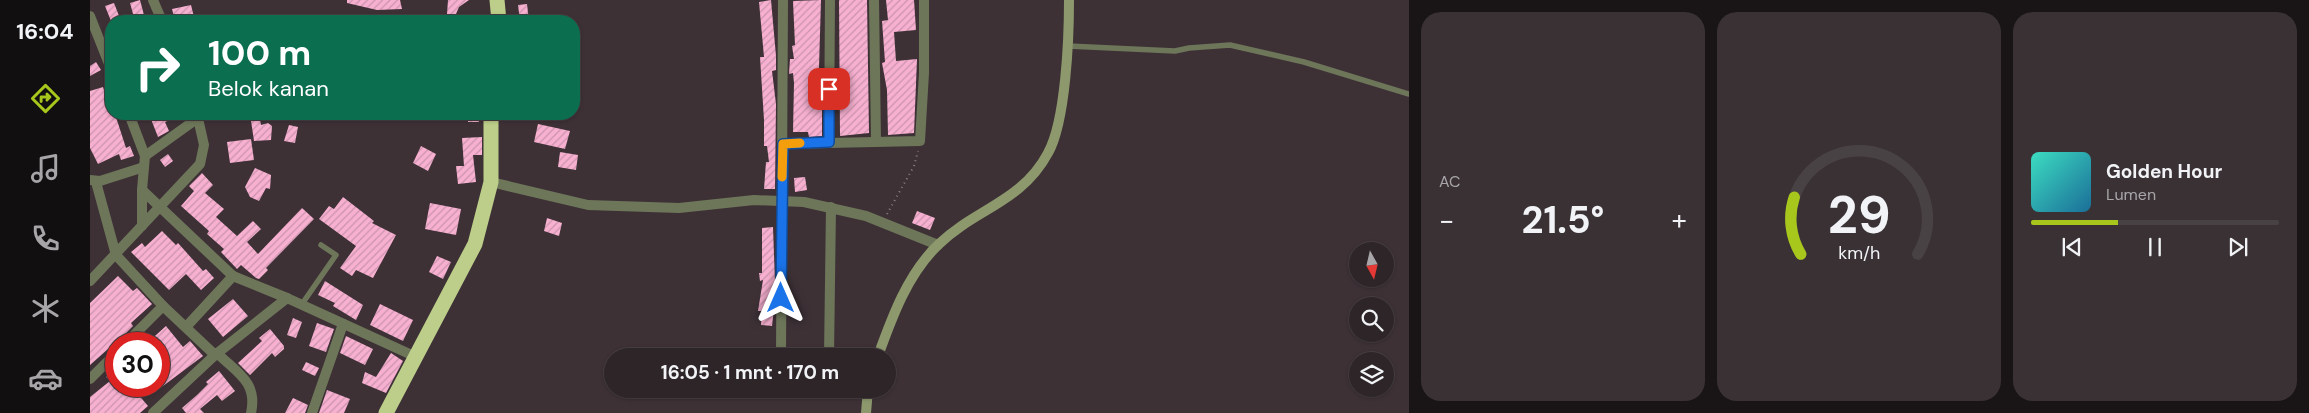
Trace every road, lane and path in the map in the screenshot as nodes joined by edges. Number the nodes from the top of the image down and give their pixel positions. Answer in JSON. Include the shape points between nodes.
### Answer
{"nodes":[{"id":1,"x":153,"y":0,"type":"edge"},
{"id":2,"x":496,"y":0,"type":"edge"},
{"id":3,"x":783,"y":0,"type":"edge"},
{"id":4,"x":830,"y":0,"type":"edge"},
{"id":5,"x":874,"y":0,"type":"edge"},
{"id":6,"x":924,"y":0,"type":"edge"},
{"id":7,"x":1069,"y":0,"type":"edge"},
{"id":8,"x":159,"y":15,"type":"edge"},
{"id":9,"x":498,"y":15,"type":"edge"},
{"id":10,"x":90,"y":16,"type":"edge"},
{"id":11,"x":1068,"y":46,"type":"junction"},
{"id":12,"x":105,"y":54,"type":"edge"},
{"id":13,"x":1409,"y":94,"type":"edge"},
{"id":14,"x":131,"y":120,"type":"edge"},
{"id":15,"x":192,"y":120,"type":"edge"},
{"id":16,"x":198,"y":120,"type":"edge"},
{"id":17,"x":491,"y":120,"type":"edge"},
{"id":18,"x":829,"y":142,"type":"junction"},
{"id":19,"x":876,"y":142,"type":"junction"},
{"id":20,"x":920,"y":142,"type":"junction"},
{"id":21,"x":783,"y":144,"type":"junction"},
{"id":22,"x":145,"y":161,"type":"junction"},
{"id":23,"x":93,"y":181,"type":"edge"},
{"id":24,"x":491,"y":182,"type":"junction"},
{"id":25,"x":142,"y":190,"type":"junction"},
{"id":26,"x":781,"y":200,"type":"junction"},
{"id":27,"x":831,"y":207,"type":"junction"},
{"id":28,"x":159,"y":208,"type":"junction"},
{"id":29,"x":882,"y":223,"type":"junction"},
{"id":30,"x":142,"y":226,"type":"junction"},
{"id":31,"x":321,"y":245,"type":"dead end"},
{"id":32,"x":938,"y":245,"type":"junction"},
{"id":33,"x":116,"y":255,"type":"junction"},
{"id":34,"x":233,"y":276,"type":"junction"},
{"id":35,"x":90,"y":281,"type":"edge"},
{"id":36,"x":287,"y":298,"type":"junction"},
{"id":37,"x":302,"y":304,"type":"junction"},
{"id":38,"x":163,"y":306,"type":"junction"},
{"id":39,"x":343,"y":324,"type":"junction"},
{"id":40,"x":186,"y":327,"type":"junction"},
{"id":41,"x":137,"y":332,"type":"edge"},
{"id":42,"x":781,"y":348,"type":"edge"},
{"id":43,"x":829,"y":348,"type":"edge"},
{"id":44,"x":881,"y":348,"type":"edge"},
{"id":45,"x":216,"y":354,"type":"junction"},
{"id":46,"x":414,"y":356,"type":"junction"},
{"id":47,"x":105,"y":364,"type":"edge"},
{"id":48,"x":90,"y":379,"type":"edge"},
{"id":49,"x":867,"y":398,"type":"edge"},
{"id":50,"x":153,"y":413,"type":"edge"},
{"id":51,"x":251,"y":413,"type":"edge"},
{"id":52,"x":312,"y":413,"type":"edge"},
{"id":53,"x":386,"y":413,"type":"edge"},
{"id":54,"x":866,"y":413,"type":"edge"}],
"edges":[{"from":1,"to":8,"type":"street"},
{"from":2,"to":9,"type":"highway"},
{"from":3,"to":21,"type":"street"},
{"from":4,"to":18,"type":"street"},
{"from":5,"to":19,"type":"street"},
{"from":6,"to":20,"type":"street"},
{"from":7,"to":11,"type":"main road"},
{"from":10,"to":12,"type":"street"},
{"from":11,"to":13,"type":"lane","via":[[1175,51],[1230,45],[1304,62]]},
{"from":11,"to":32,"type":"main road","via":[[1054,140],[1040,167],[1013,194]]},
{"from":14,"to":22,"type":"street"},
{"from":15,"to":22,"type":"street"},
{"from":16,"to":28,"type":"street","via":[[204,145],[200,164]]},
{"from":17,"to":24,"type":"highway"},
{"from":18,"to":19,"type":"street"},
{"from":18,"to":21,"type":"street"},
{"from":19,"to":20,"type":"street"},
{"from":20,"to":29,"type":"path","via":[[914,166]]},
{"from":21,"to":26,"type":"street"},
{"from":22,"to":23,"type":"street"},
{"from":22,"to":25,"type":"street"},
{"from":23,"to":33,"type":"street"},
{"from":24,"to":26,"type":"street","via":[[588,205],[679,208]]},
{"from":24,"to":46,"type":"highway","via":[[475,244]]},
{"from":25,"to":28,"type":"street"},
{"from":25,"to":30,"type":"street"},
{"from":26,"to":27,"type":"street"},
{"from":26,"to":42,"type":"street"},
{"from":27,"to":29,"type":"street"},
{"from":27,"to":43,"type":"street"},
{"from":28,"to":30,"type":"street"},
{"from":28,"to":34,"type":"street"},
{"from":29,"to":32,"type":"street"},
{"from":30,"to":33,"type":"street"},
{"from":31,"to":37,"type":"lane","via":[[336,254]]},
{"from":32,"to":44,"type":"main road","via":[[918,271],[895,312]]},
{"from":33,"to":35,"type":"street"},
{"from":33,"to":38,"type":"street"},
{"from":34,"to":36,"type":"street"},
{"from":34,"to":40,"type":"street"},
{"from":36,"to":37,"type":"street"},
{"from":36,"to":45,"type":"street"},
{"from":37,"to":39,"type":"street"},
{"from":38,"to":40,"type":"street"},
{"from":38,"to":41,"type":"street"},
{"from":39,"to":46,"type":"street"},
{"from":39,"to":52,"type":"street"},
{"from":40,"to":45,"type":"street"},
{"from":45,"to":50,"type":"street"},
{"from":45,"to":51,"type":"street","via":[[250,387],[253,396]]},
{"from":46,"to":53,"type":"highway"},
{"from":47,"to":48,"type":"street"},
{"from":49,"to":54,"type":"main road"}]}
